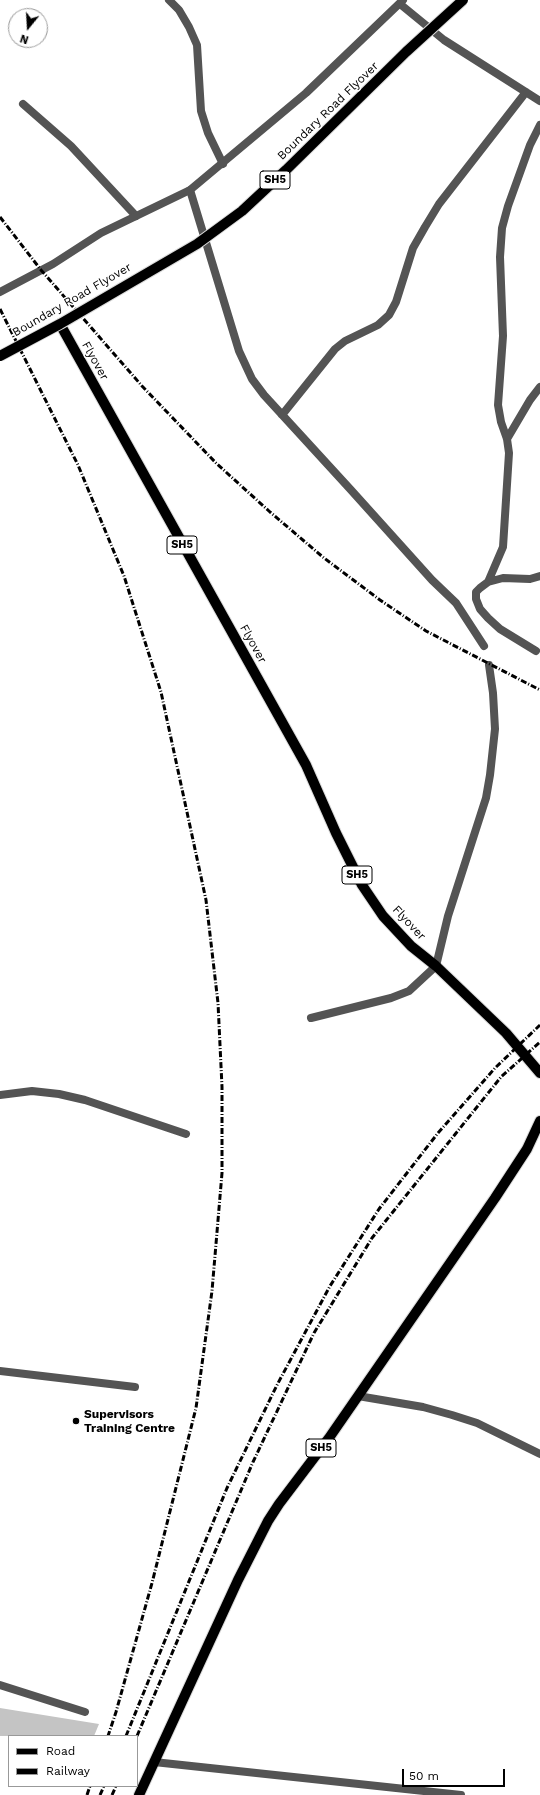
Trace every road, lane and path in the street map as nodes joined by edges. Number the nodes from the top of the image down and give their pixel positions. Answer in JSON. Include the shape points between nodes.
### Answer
{"nodes":[{"id":1,"x":169,"y":0,"type":"edge"},
{"id":2,"x":463,"y":0,"type":"edge"},
{"id":3,"x":402,"y":2,"type":"edge"},
{"id":4,"x":526,"y":92,"type":"junction"},
{"id":5,"x":540,"y":101,"type":"edge"},
{"id":6,"x":23,"y":104,"type":"dead end"},
{"id":7,"x":540,"y":125,"type":"edge"},
{"id":8,"x":223,"y":164,"type":"junction"},
{"id":9,"x":190,"y":190,"type":"junction"},
{"id":10,"x":136,"y":216,"type":"junction"},
{"id":11,"x":0,"y":292,"type":"edge"},
{"id":12,"x":60,"y":324,"type":"junction"},
{"id":13,"x":0,"y":356,"type":"edge"},
{"id":14,"x":540,"y":387,"type":"edge"},
{"id":15,"x":282,"y":415,"type":"junction"},
{"id":16,"x":507,"y":439,"type":"junction"},
{"id":17,"x":540,"y":576,"type":"edge"},
{"id":18,"x":488,"y":582,"type":"junction"},
{"id":19,"x":484,"y":646,"type":"dead end"},
{"id":20,"x":536,"y":651,"type":"dead end"},
{"id":21,"x":489,"y":665,"type":"dead end"},
{"id":22,"x":436,"y":966,"type":"junction"},
{"id":23,"x":311,"y":1018,"type":"dead end"},
{"id":24,"x":540,"y":1073,"type":"edge"},
{"id":25,"x":0,"y":1096,"type":"edge"},
{"id":26,"x":540,"y":1121,"type":"edge"},
{"id":27,"x":186,"y":1134,"type":"dead end"},
{"id":28,"x":0,"y":1371,"type":"edge"},
{"id":29,"x":136,"y":1387,"type":"dead end"},
{"id":30,"x":358,"y":1396,"type":"junction"},
{"id":31,"x":540,"y":1454,"type":"edge"},
{"id":32,"x":0,"y":1684,"type":"edge"},
{"id":33,"x":85,"y":1712,"type":"dead end"},
{"id":34,"x":154,"y":1762,"type":"junction"},
{"id":35,"x":139,"y":1795,"type":"edge"},
{"id":36,"x":461,"y":1795,"type":"edge"}],
"edges":[{"from":1,"to":8,"type":"street","via":[[179,10],[197,45],[201,110],[208,133]]},
{"from":2,"to":12,"type":"main road","name":"Boundary Road Flyover","number":"SH5","bridge":true,"via":[[242,211],[197,244]]},
{"from":3,"to":4,"type":"street","via":[[444,40]]},
{"from":3,"to":8,"type":"street","via":[[306,92]]},
{"from":4,"to":5,"type":"street"},
{"from":4,"to":15,"type":"street","via":[[439,204],[414,248],[396,302],[389,315],[335,349]]},
{"from":6,"to":10,"type":"street","via":[[71,146]]},
{"from":7,"to":16,"type":"street","via":[[525,159],[502,228],[500,257],[503,336],[498,405]]},
{"from":8,"to":9,"type":"street"},
{"from":9,"to":10,"type":"street"},
{"from":9,"to":15,"type":"street","via":[[239,351],[252,379]]},
{"from":10,"to":11,"type":"street","via":[[101,233],[53,264]]},
{"from":12,"to":13,"type":"main road","name":"Boundary Road Flyover","bridge":true},
{"from":12,"to":22,"type":"main road","name":"Flyover","number":"SH5","via":[[306,765],[362,885],[383,916],[411,946]]},
{"from":14,"to":16,"type":"street"},
{"from":15,"to":19,"type":"street","via":[[456,603]]},
{"from":16,"to":18,"type":"street","via":[[509,454],[504,501],[504,539]]},
{"from":17,"to":18,"type":"street","via":[[530,579],[503,578]]},
{"from":18,"to":20,"type":"street","via":[[476,592],[480,609],[500,629]]},
{"from":21,"to":22,"type":"street","via":[[494,729],[486,798],[448,916]]},
{"from":22,"to":23,"type":"street","via":[[409,991]]},
{"from":22,"to":24,"type":"main road","number":"SH5","via":[[506,1033]]},
{"from":25,"to":27,"type":"street","via":[[32,1091],[60,1094]]},
{"from":26,"to":30,"type":"main road","number":"SH5","via":[[518,1164]]},
{"from":28,"to":29,"type":"street"},
{"from":30,"to":31,"type":"street","via":[[423,1407],[452,1415],[477,1423]]},
{"from":30,"to":34,"type":"main road","number":"SH5","via":[[265,1527]]},
{"from":32,"to":33,"type":"street"},
{"from":34,"to":35,"type":"main road","number":"SH5"},
{"from":34,"to":36,"type":"street"}]}
